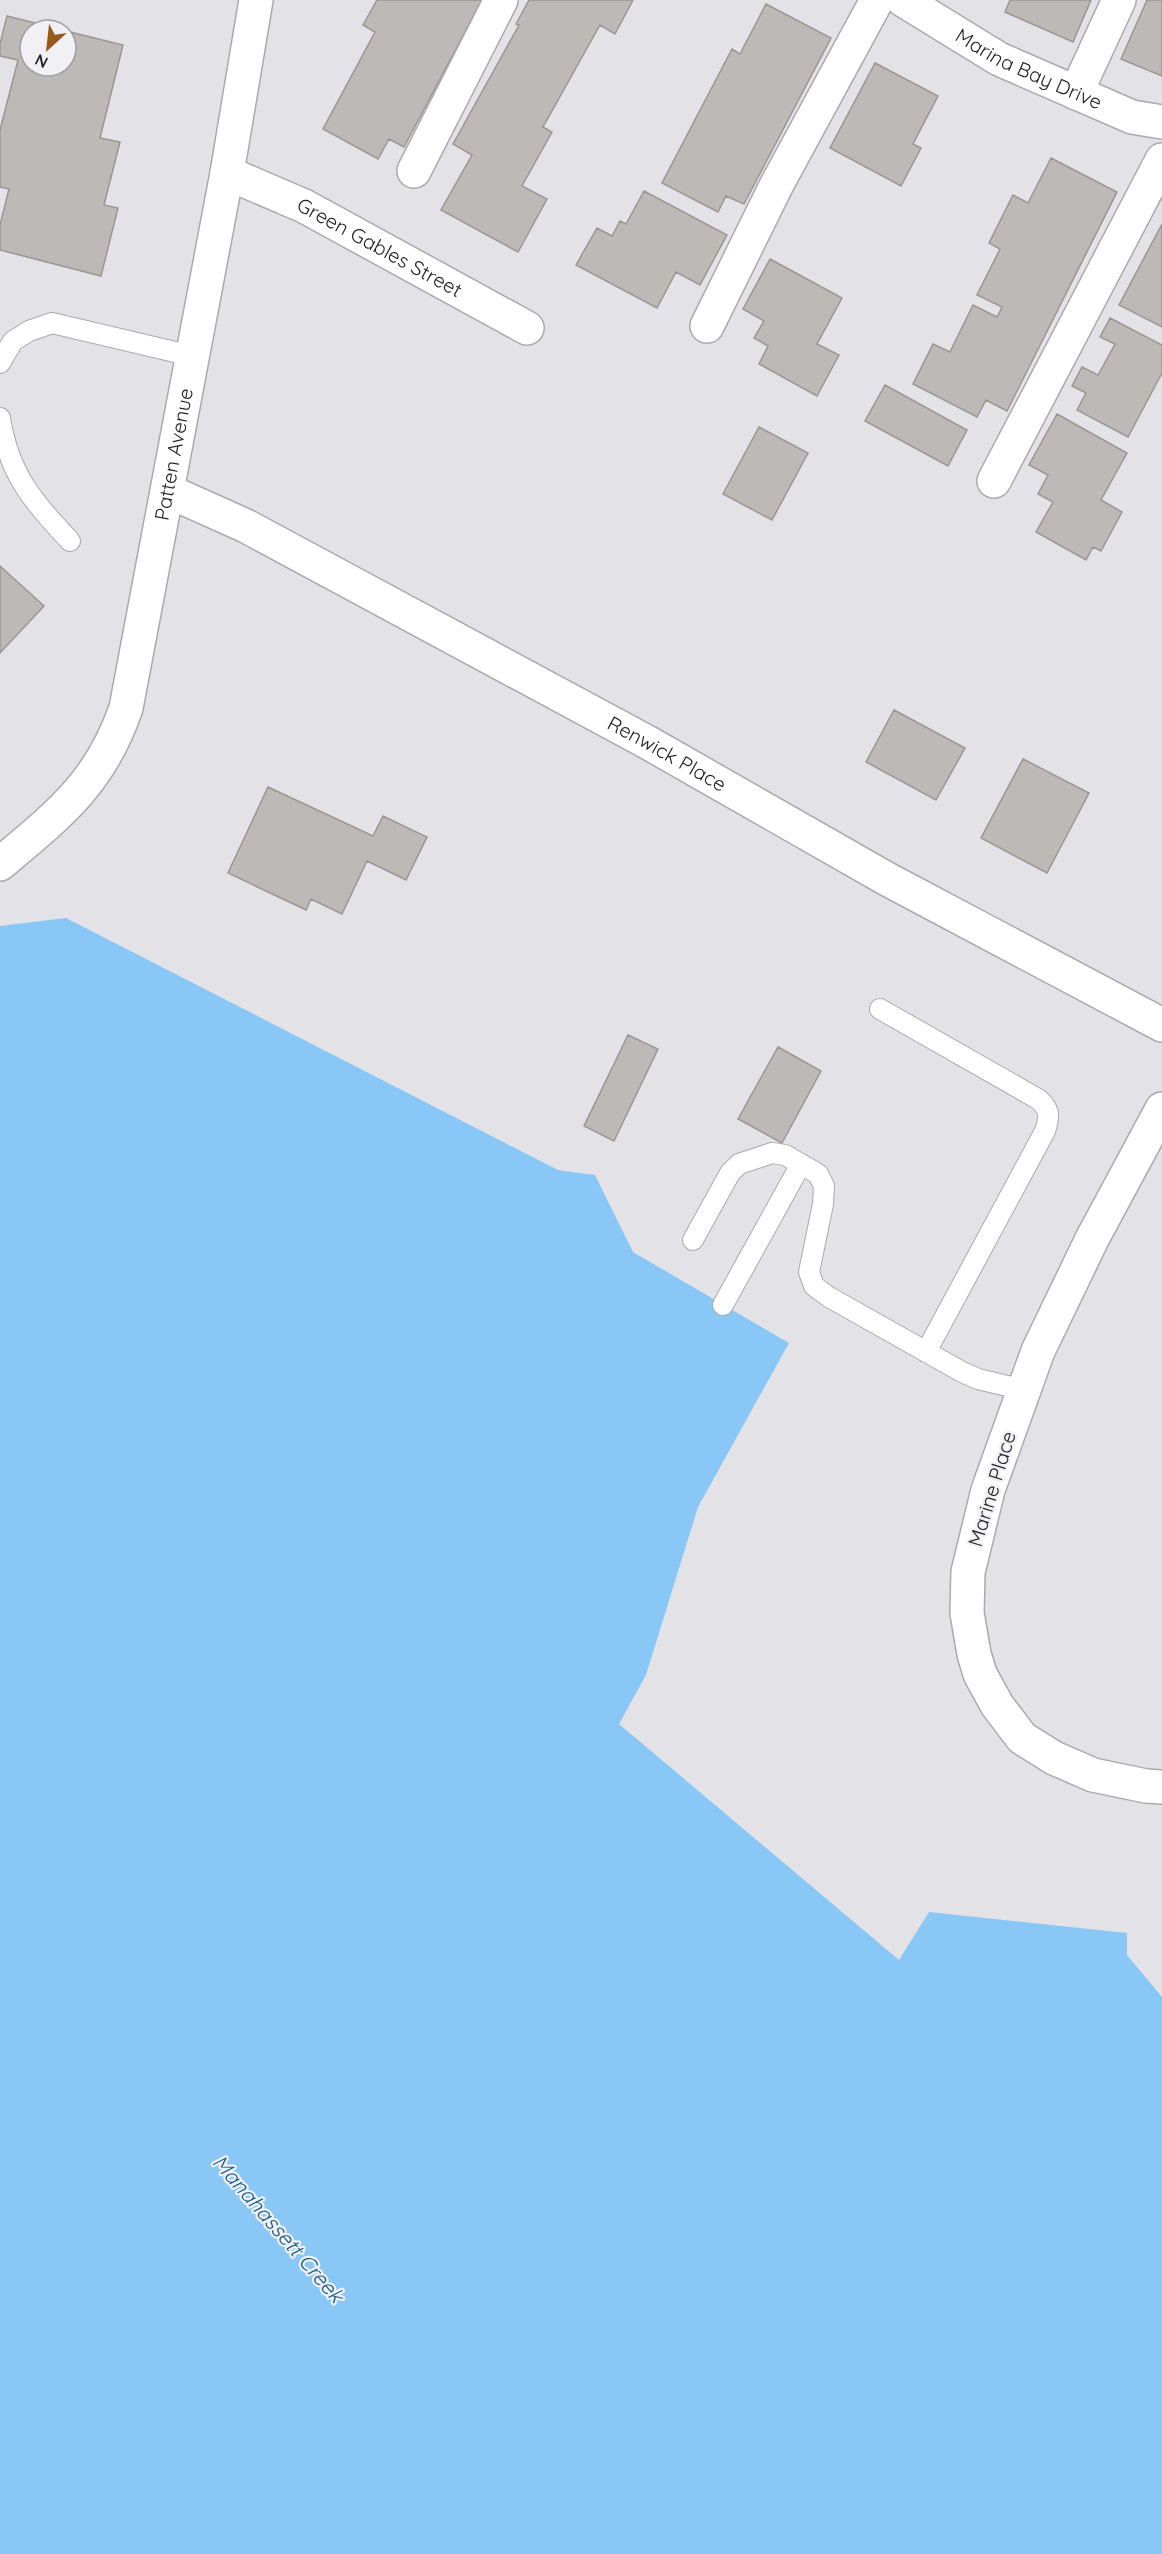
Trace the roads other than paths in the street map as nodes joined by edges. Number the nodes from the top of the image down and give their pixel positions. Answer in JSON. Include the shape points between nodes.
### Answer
{"nodes":[{"id":1,"x":256,"y":0,"type":"edge"},
{"id":2,"x":501,"y":0,"type":"edge"},
{"id":3,"x":877,"y":0,"type":"edge"},
{"id":4,"x":903,"y":0,"type":"edge"},
{"id":5,"x":1119,"y":0,"type":"edge"},
{"id":6,"x":1076,"y":93,"type":"junction"},
{"id":7,"x":1162,"y":122,"type":"edge"},
{"id":8,"x":1162,"y":160,"type":"edge"},
{"id":9,"x":414,"y":171,"type":"dead end"},
{"id":10,"x":226,"y":173,"type":"junction"},
{"id":11,"x":707,"y":326,"type":"dead end"},
{"id":12,"x":527,"y":328,"type":"dead end"},
{"id":13,"x":192,"y":356,"type":"junction"},
{"id":14,"x":0,"y":363,"type":"edge"},
{"id":15,"x":0,"y":418,"type":"edge"},
{"id":16,"x":994,"y":481,"type":"dead end"},
{"id":17,"x":168,"y":491,"type":"junction"},
{"id":18,"x":70,"y":541,"type":"dead end"},
{"id":19,"x":0,"y":864,"type":"edge"},
{"id":20,"x":880,"y":1009,"type":"dead end"},
{"id":21,"x":1162,"y":1025,"type":"edge"},
{"id":22,"x":1162,"y":1109,"type":"edge"},
{"id":23,"x":801,"y":1164,"type":"junction"},
{"id":24,"x":693,"y":1240,"type":"dead end"},
{"id":25,"x":723,"y":1305,"type":"dead end"},
{"id":26,"x":926,"y":1352,"type":"junction"},
{"id":27,"x":1024,"y":1390,"type":"junction"},
{"id":28,"x":1162,"y":1787,"type":"edge"}],
"edges":[{"from":1,"to":10,"type":"street","name":"Patten Avenue"},
{"from":2,"to":9,"type":"street"},
{"from":3,"to":11,"type":"street","via":[[776,186]]},
{"from":4,"to":6,"type":"street","name":"Marina Bay Drive","via":[[999,59]]},
{"from":5,"to":6,"type":"street"},
{"from":6,"to":7,"type":"street","name":"Marina Bay Drive","via":[[1132,117]]},
{"from":8,"to":16,"type":"street"},
{"from":10,"to":12,"type":"street","name":"Green Gables Street","via":[[304,206]]},
{"from":10,"to":13,"type":"street","name":"Patten Avenue"},
{"from":13,"to":14,"type":"lane","via":[[52,323],[13,340]]},
{"from":13,"to":17,"type":"street","name":"Patten Avenue"},
{"from":15,"to":18,"type":"lane","via":[[13,466],[32,499]]},
{"from":17,"to":19,"type":"street","name":"Patten Avenue","via":[[119,728],[95,774],[67,808]]},
{"from":17,"to":21,"type":"street","name":"Renwick Place","via":[[246,526],[647,742],[887,879]]},
{"from":20,"to":26,"type":"lane","via":[[1038,1099],[1050,1116]]},
{"from":22,"to":27,"type":"street","name":"Marine Place","via":[[1087,1249],[1038,1351]]},
{"from":23,"to":24,"type":"lane","via":[[785,1155],[772,1154],[739,1164],[730,1173]]},
{"from":23,"to":25,"type":"lane"},
{"from":23,"to":26,"type":"lane","via":[[818,1174],[824,1186],[809,1272],[814,1286]]},
{"from":26,"to":27,"type":"lane","via":[[978,1379]]},
{"from":27,"to":28,"type":"street","name":"Marine Place","via":[[988,1490],[968,1572],[967,1613],[980,1674],[1022,1738],[1054,1758],[1093,1775]]}]}
